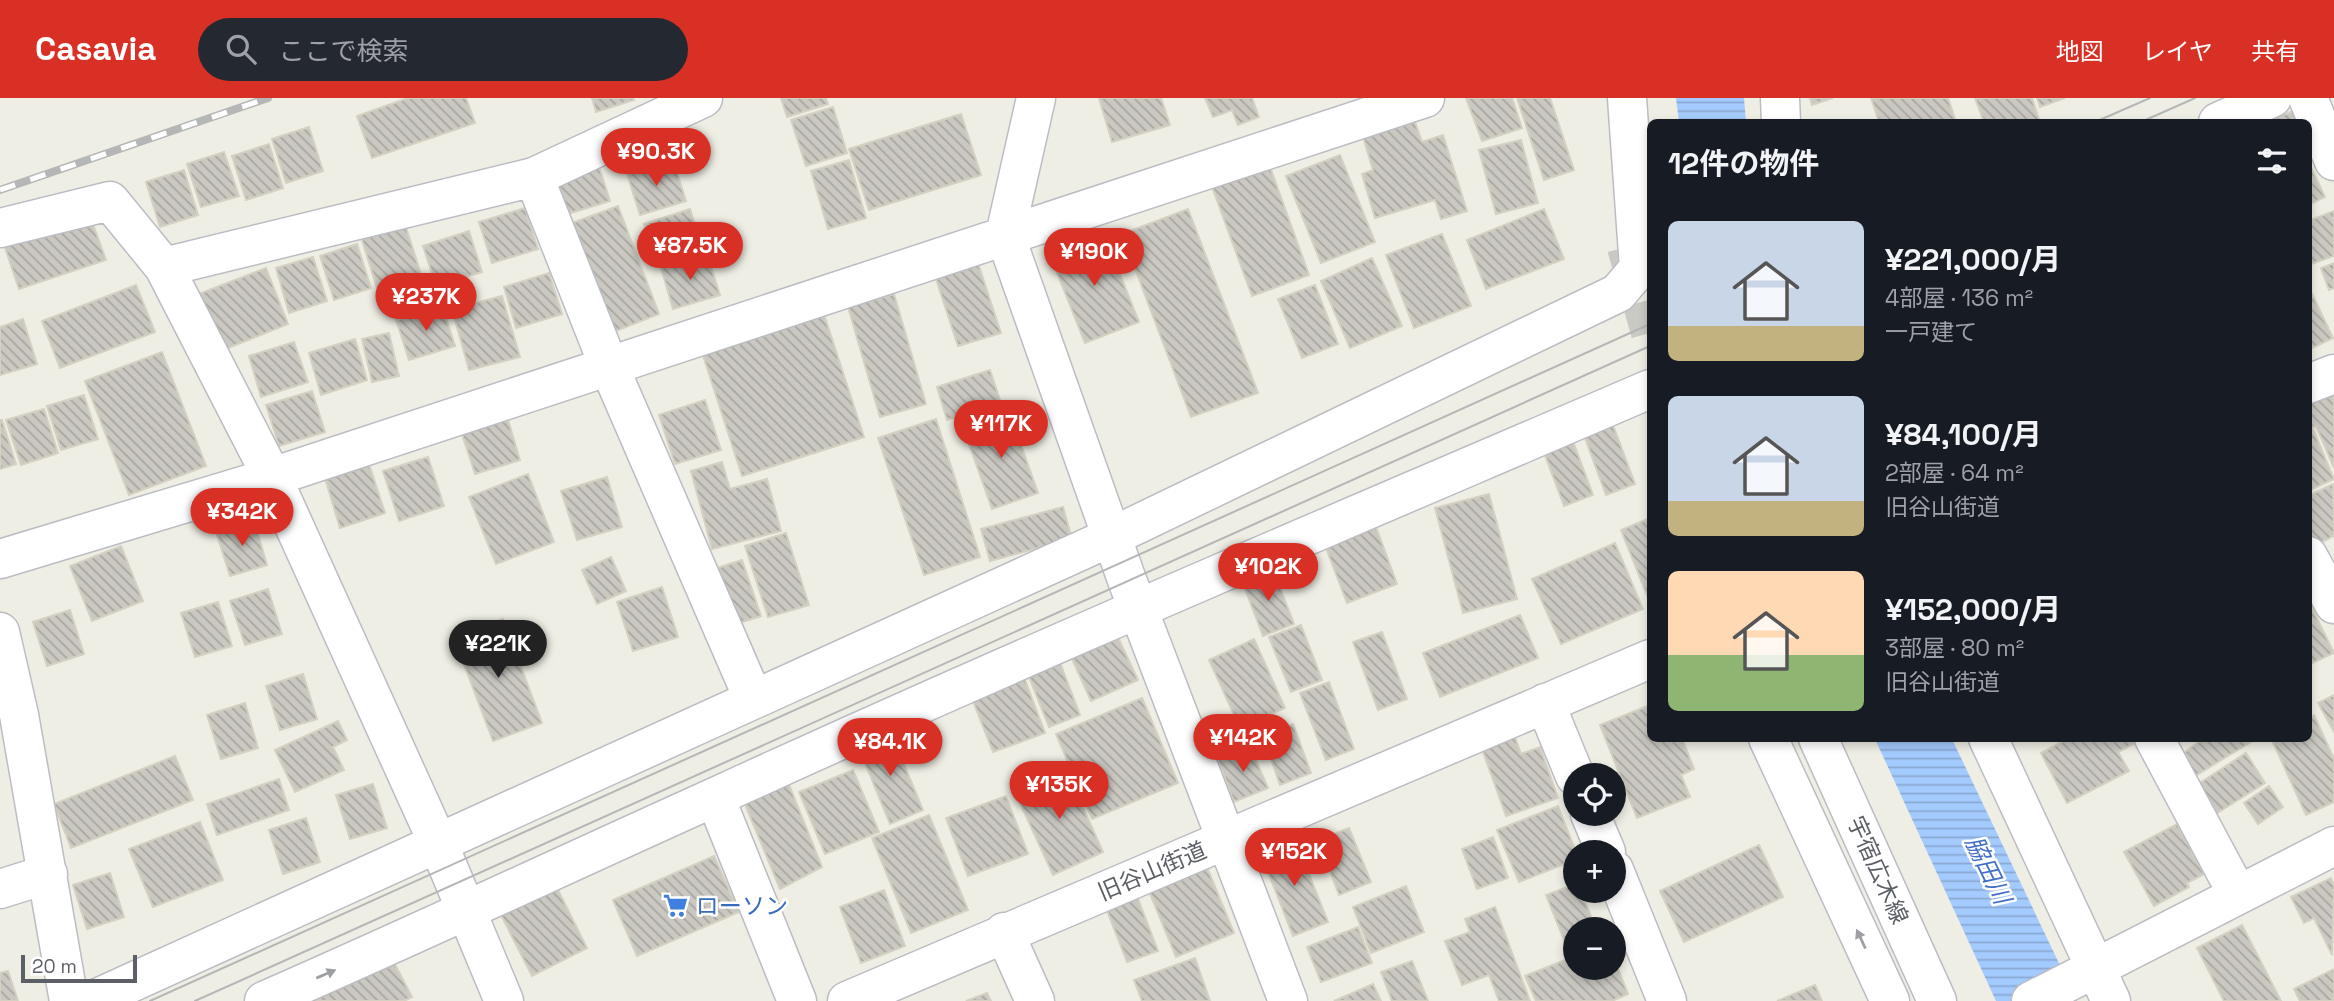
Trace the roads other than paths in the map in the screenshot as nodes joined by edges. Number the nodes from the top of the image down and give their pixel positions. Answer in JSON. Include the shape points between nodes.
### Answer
{"nodes":[{"id":1,"x":703,"y":98,"type":"edge"},
{"id":2,"x":1036,"y":98,"type":"edge"},
{"id":3,"x":1425,"y":98,"type":"edge"},
{"id":4,"x":1627,"y":98,"type":"edge"},
{"id":5,"x":1780,"y":98,"type":"edge"},
{"id":6,"x":2272,"y":98,"type":"edge"},
{"id":7,"x":2308,"y":98,"type":"edge"},
{"id":8,"x":1781,"y":119,"type":"edge"},
{"id":9,"x":2225,"y":119,"type":"edge"},
{"id":10,"x":2334,"y":161,"type":"edge"},
{"id":11,"x":534,"y":177,"type":"junction"},
{"id":12,"x":0,"y":228,"type":"edge"},
{"id":13,"x":1005,"y":235,"type":"junction"},
{"id":14,"x":164,"y":267,"type":"junction"},
{"id":15,"x":608,"y":364,"type":"junction"},
{"id":16,"x":2334,"y":374,"type":"edge"},
{"id":17,"x":2312,"y":382,"type":"edge"},
{"id":18,"x":1647,"y":390,"type":"edge"},
{"id":19,"x":272,"y":477,"type":"junction"},
{"id":20,"x":1111,"y":537,"type":"junction"},
{"id":21,"x":0,"y":559,"type":"edge"},
{"id":22,"x":2312,"y":563,"type":"edge"},
{"id":23,"x":2334,"y":604,"type":"edge"},
{"id":24,"x":1140,"y":608,"type":"junction"},
{"id":25,"x":0,"y":632,"type":"edge"},
{"id":26,"x":1647,"y":660,"type":"edge"},
{"id":27,"x":753,"y":698,"type":"junction"},
{"id":28,"x":1545,"y":703,"type":"junction"},
{"id":29,"x":1770,"y":742,"type":"edge"},
{"id":30,"x":1820,"y":742,"type":"edge"},
{"id":31,"x":1990,"y":742,"type":"edge"},
{"id":32,"x":2156,"y":742,"type":"edge"},
{"id":33,"x":1570,"y":763,"type":"edge"},
{"id":34,"x":715,"y":797,"type":"junction"},
{"id":35,"x":1226,"y":840,"type":"junction"},
{"id":36,"x":438,"y":843,"type":"junction"},
{"id":37,"x":2334,"y":847,"type":"edge"},
{"id":38,"x":48,"y":874,"type":"junction"},
{"id":39,"x":0,"y":889,"type":"edge"},
{"id":40,"x":2238,"y":895,"type":"junction"},
{"id":41,"x":1626,"y":900,"type":"edge"},
{"id":42,"x":467,"y":913,"type":"junction"},
{"id":43,"x":1004,"y":932,"type":"junction"},
{"id":44,"x":2093,"y":983,"type":"edge"},
{"id":45,"x":69,"y":1001,"type":"edge"},
{"id":46,"x":91,"y":1001,"type":"edge"},
{"id":47,"x":264,"y":1001,"type":"edge"},
{"id":48,"x":504,"y":1001,"type":"edge"},
{"id":49,"x":797,"y":1001,"type":"edge"},
{"id":50,"x":847,"y":1001,"type":"edge"},
{"id":51,"x":1035,"y":1001,"type":"edge"},
{"id":52,"x":1288,"y":1001,"type":"edge"},
{"id":53,"x":1667,"y":1001,"type":"edge"},
{"id":54,"x":1889,"y":1001,"type":"edge"},
{"id":55,"x":1937,"y":1001,"type":"edge"},
{"id":56,"x":2031,"y":1001,"type":"edge"}],
"edges":[{"from":1,"to":11,"type":"street"},
{"from":2,"to":13,"type":"street"},
{"from":3,"to":13,"type":"street"},
{"from":4,"to":20,"type":"street","via":[[1639,268],[1618,293]]},
{"from":5,"to":8,"type":"street"},
{"from":6,"to":9,"type":"street"},
{"from":7,"to":10,"type":"street"},
{"from":11,"to":14,"type":"street"},
{"from":11,"to":15,"type":"street"},
{"from":12,"to":14,"type":"street","via":[[110,201]]},
{"from":13,"to":15,"type":"street"},
{"from":13,"to":20,"type":"street"},
{"from":14,"to":19,"type":"street"},
{"from":15,"to":19,"type":"street"},
{"from":15,"to":27,"type":"street"},
{"from":16,"to":17,"type":"street"},
{"from":18,"to":24,"type":"street"},
{"from":19,"to":21,"type":"street"},
{"from":19,"to":36,"type":"street"},
{"from":20,"to":24,"type":"street"},
{"from":20,"to":27,"type":"street"},
{"from":22,"to":23,"type":"street"},
{"from":24,"to":34,"type":"street"},
{"from":24,"to":35,"type":"street"},
{"from":25,"to":38,"type":"street"},
{"from":26,"to":28,"type":"street","name":"旧谷山街道"},
{"from":27,"to":36,"type":"street"},
{"from":28,"to":33,"type":"street"},
{"from":28,"to":35,"type":"street","name":"旧谷山街道"},
{"from":54,"to":29,"type":"street","one_way":true},
{"from":30,"to":55,"type":"street","name":"宇宿広木線"},
{"from":31,"to":44,"type":"street"},
{"from":32,"to":40,"type":"street"},
{"from":34,"to":42,"type":"street"},
{"from":34,"to":49,"type":"street"},
{"from":35,"to":43,"type":"street","name":"旧谷山街道"},
{"from":35,"to":52,"type":"street"},
{"from":36,"to":42,"type":"street"},
{"from":36,"to":46,"type":"street"},
{"from":37,"to":40,"type":"street"},
{"from":38,"to":39,"type":"street"},
{"from":38,"to":45,"type":"street"},
{"from":40,"to":44,"type":"street"},
{"from":41,"to":53,"type":"street"},
{"from":47,"to":42,"type":"street","one_way":true},
{"from":42,"to":48,"type":"street"},
{"from":43,"to":50,"type":"street","name":"旧谷山街道"},
{"from":43,"to":51,"type":"street"},
{"from":44,"to":56,"type":"street"}]}
